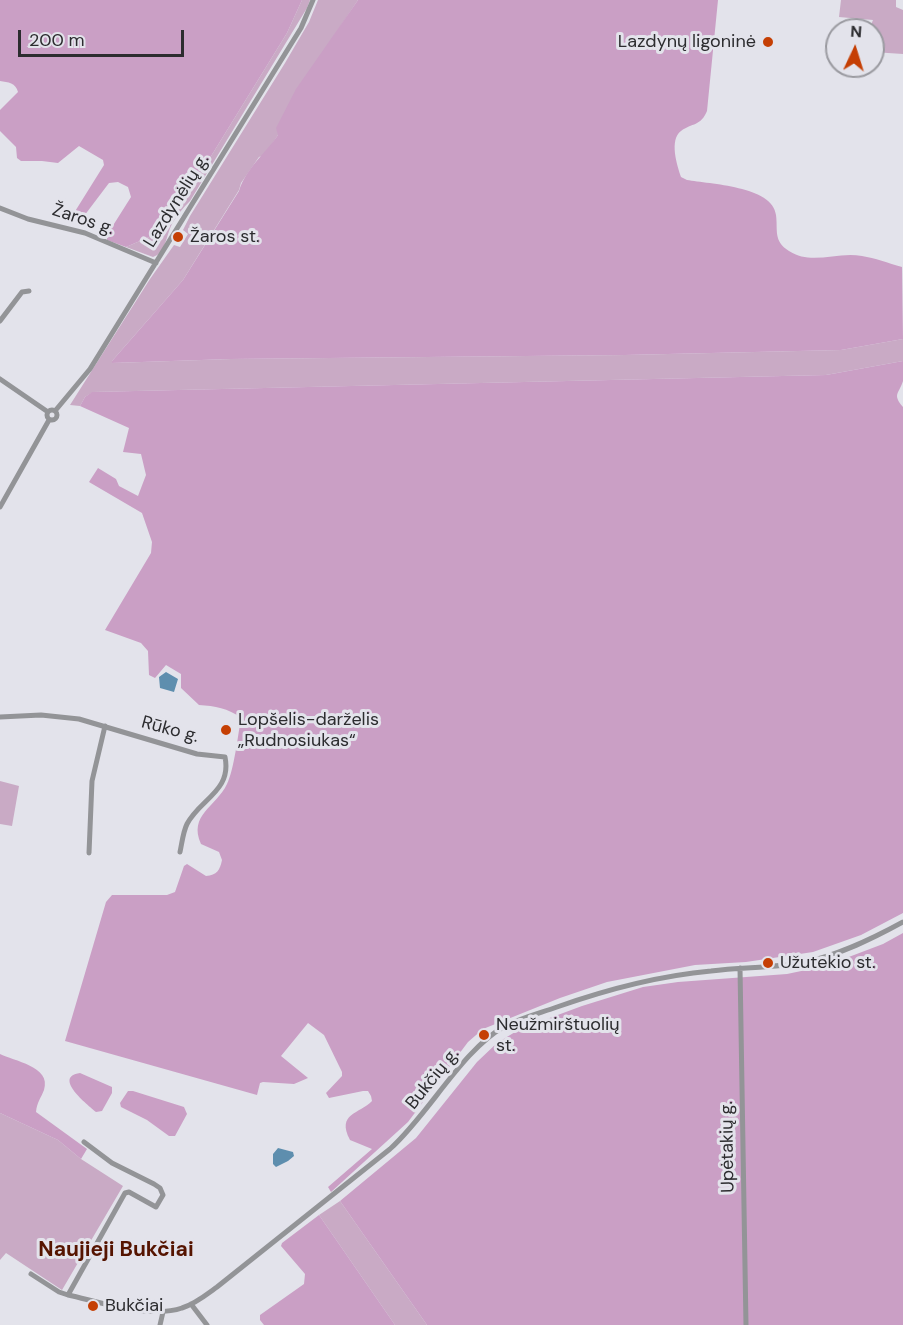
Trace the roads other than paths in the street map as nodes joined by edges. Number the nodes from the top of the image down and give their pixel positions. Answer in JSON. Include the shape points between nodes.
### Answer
{"nodes":[{"id":1,"x":314,"y":0,"type":"edge"},
{"id":2,"x":0,"y":208,"type":"edge"},
{"id":3,"x":156,"y":262,"type":"junction"},
{"id":4,"x":28,"y":291,"type":"dead end"},
{"id":5,"x":0,"y":321,"type":"edge"},
{"id":6,"x":0,"y":379,"type":"edge"},
{"id":7,"x":55,"y":411,"type":"junction"},
{"id":8,"x":48,"y":412,"type":"junction"},
{"id":9,"x":49,"y":420,"type":"junction"},
{"id":10,"x":0,"y":507,"type":"edge"},
{"id":11,"x":0,"y":717,"type":"edge"},
{"id":12,"x":105,"y":726,"type":"junction"},
{"id":13,"x":180,"y":852,"type":"dead end"},
{"id":14,"x":89,"y":853,"type":"dead end"},
{"id":15,"x":903,"y":922,"type":"edge"},
{"id":16,"x":740,"y":968,"type":"junction"},
{"id":17,"x":84,"y":1142,"type":"dead end"},
{"id":18,"x":31,"y":1274,"type":"dead end"},
{"id":19,"x":68,"y":1294,"type":"junction"},
{"id":20,"x":191,"y":1304,"type":"junction"},
{"id":21,"x":163,"y":1312,"type":"junction"},
{"id":22,"x":160,"y":1325,"type":"edge"},
{"id":23,"x":207,"y":1325,"type":"edge"},
{"id":24,"x":746,"y":1325,"type":"edge"}],
"edges":[{"from":1,"to":3,"type":"street","name":"Lazdynėlių g.","via":[[301,28]]},
{"from":2,"to":3,"type":"street","name":"Žaros g.","via":[[85,233]]},
{"from":3,"to":7,"type":"street","name":"Lazdynėlių g.","via":[[90,369]]},
{"from":4,"to":5,"type":"street","via":[[22,292]]},
{"from":6,"to":8,"type":"street"},
{"from":7,"to":8,"type":"street"},
{"from":7,"to":9,"type":"street","name":"Lazdynėlių g.","via":[[57,418]]},
{"from":8,"to":9,"type":"street"},
{"from":9,"to":10,"type":"street"},
{"from":11,"to":12,"type":"street","name":"Rūko g.","via":[[54,715]]},
{"from":12,"to":13,"type":"street","name":"Rūko g.","via":[[197,754],[225,757],[225,776],[188,823]]},
{"from":12,"to":14,"type":"street","via":[[92,781]]},
{"from":15,"to":16,"type":"street","name":"Bukčių g.","via":[[836,954],[790,965]]},
{"from":16,"to":20,"type":"street","name":"Bukčių g.","via":[[639,982],[506,1026],[476,1050],[390,1149]]},
{"from":16,"to":24,"type":"street","name":"Upėtakių g."},
{"from":17,"to":19,"type":"street","via":[[160,1188],[163,1195],[156,1208],[125,1193]]},
{"from":18,"to":19,"type":"street","name":"Bukčių g."},
{"from":19,"to":21,"type":"street","name":"Bukčių g."},
{"from":20,"to":21,"type":"street","name":"Bukčių g."},
{"from":20,"to":23,"type":"street"},
{"from":21,"to":22,"type":"street"}]}
